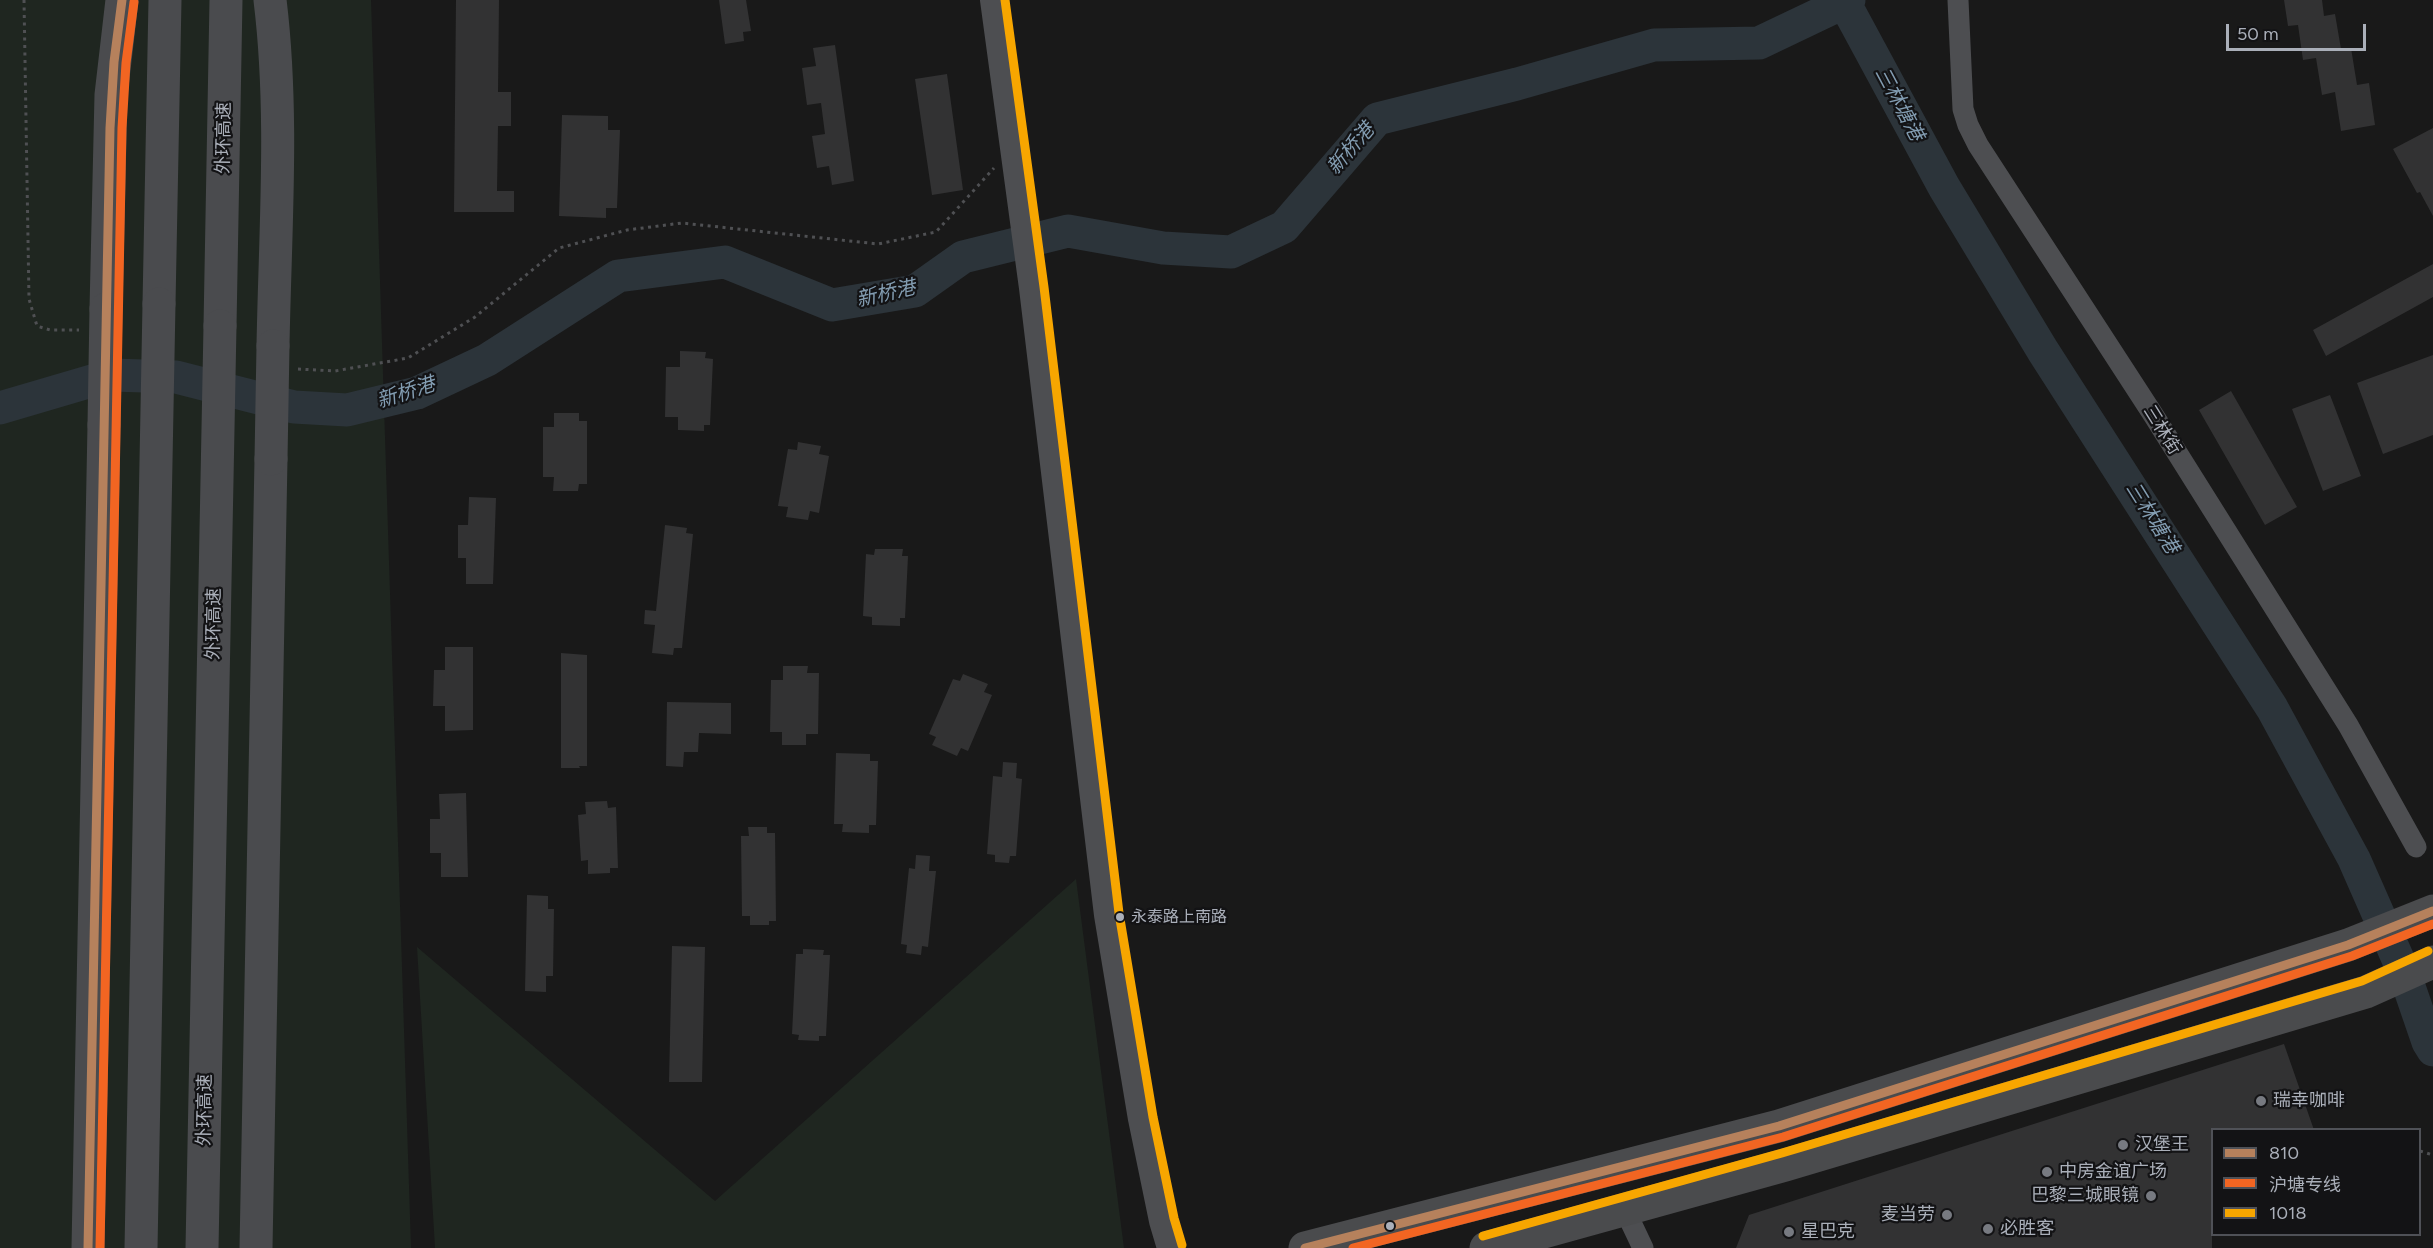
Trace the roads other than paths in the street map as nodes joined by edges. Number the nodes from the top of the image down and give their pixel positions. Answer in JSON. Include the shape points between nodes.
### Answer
{"nodes":[{"id":1,"x":122,"y":0,"type":"edge"},
{"id":2,"x":165,"y":0,"type":"edge"},
{"id":3,"x":226,"y":0,"type":"edge"},
{"id":4,"x":270,"y":0,"type":"edge"},
{"id":5,"x":993,"y":0,"type":"edge"},
{"id":6,"x":1958,"y":0,"type":"edge"},
{"id":7,"x":2416,"y":847,"type":"dead end"},
{"id":8,"x":2433,"y":911,"type":"edge"},
{"id":9,"x":2433,"y":962,"type":"edge"},
{"id":10,"x":1625,"y":1210,"type":"junction"},
{"id":11,"x":88,"y":1248,"type":"edge"},
{"id":12,"x":141,"y":1248,"type":"edge"},
{"id":13,"x":202,"y":1248,"type":"edge"},
{"id":14,"x":256,"y":1248,"type":"edge"},
{"id":15,"x":1170,"y":1248,"type":"edge"},
{"id":16,"x":1305,"y":1248,"type":"edge"},
{"id":17,"x":1486,"y":1248,"type":"edge"},
{"id":18,"x":1643,"y":1248,"type":"edge"}],
"edges":[{"from":1,"to":11,"type":"highway","bridge":true,"via":[[96,319],[104,425]]},
{"from":2,"to":12,"type":"highway","bridge":true},
{"from":3,"to":13,"type":"highway","name":"外环高速","bridge":true},
{"from":4,"to":14,"type":"highway","bridge":true,"via":[[276,72],[283,358],[271,459]]},
{"from":5,"to":15,"type":"street","via":[[1032,288],[1107,915],[1141,1119]]},
{"from":6,"to":7,"type":"street","name":"三林街","via":[[1963,109],[1978,145],[2342,715]]},
{"from":8,"to":16,"type":"main road","via":[[2348,945],[1779,1126]]},
{"from":9,"to":10,"type":"main road","via":[[2366,992]]},
{"from":10,"to":17,"type":"main road"},
{"from":10,"to":18,"type":"street"}]}
